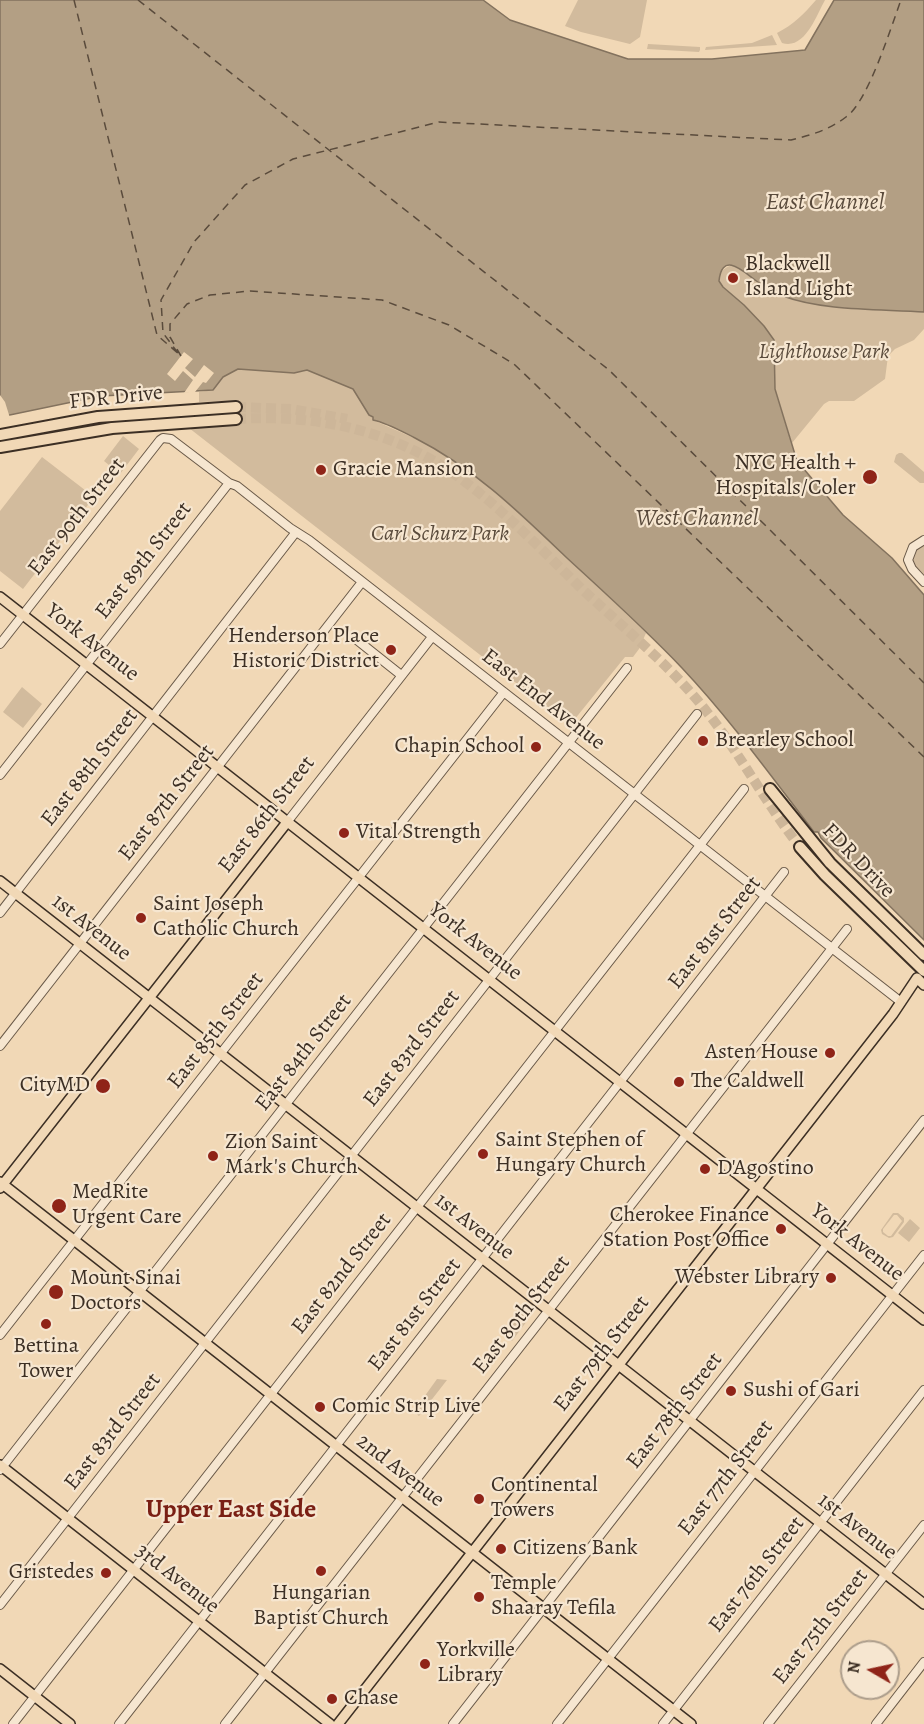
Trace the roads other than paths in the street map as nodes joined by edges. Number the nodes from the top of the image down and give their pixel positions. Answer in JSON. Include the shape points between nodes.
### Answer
{"nodes":[{"id":1,"x":0,"y":435,"type":"edge"},
{"id":2,"x":160,"y":440,"type":"joint"},
{"id":3,"x":0,"y":447,"type":"edge"},
{"id":4,"x":229,"y":483,"type":"junction"},
{"id":5,"x":296,"y":532,"type":"junction"},
{"id":6,"x":924,"y":540,"type":"edge"},
{"id":7,"x":362,"y":582,"type":"junction"},
{"id":8,"x":924,"y":582,"type":"edge"},
{"id":9,"x":0,"y":597,"type":"edge"},
{"id":10,"x":23,"y":615,"type":"junction"},
{"id":11,"x":432,"y":636,"type":"junction"},
{"id":12,"x":357,"y":640,"type":"dead end"},
{"id":13,"x":0,"y":644,"type":"edge"},
{"id":14,"x":87,"y":664,"type":"junction"},
{"id":15,"x":627,"y":668,"type":"dead end"},
{"id":16,"x":401,"y":675,"type":"junction"},
{"id":17,"x":504,"y":692,"type":"junction"},
{"id":18,"x":697,"y":714,"type":"dead end"},
{"id":19,"x":153,"y":716,"type":"junction"},
{"id":20,"x":568,"y":743,"type":"junction"},
{"id":21,"x":218,"y":767,"type":"junction"},
{"id":22,"x":0,"y":775,"type":"edge"},
{"id":23,"x":744,"y":789,"type":"dead end"},
{"id":24,"x":770,"y":789,"type":"dead end"},
{"id":25,"x":634,"y":794,"type":"junction"},
{"id":26,"x":288,"y":821,"type":"junction"},
{"id":27,"x":700,"y":845,"type":"junction"},
{"id":28,"x":800,"y":847,"type":"tunnel mouth"},
{"id":29,"x":784,"y":872,"type":"dead end"},
{"id":30,"x":359,"y":877,"type":"junction"},
{"id":31,"x":0,"y":881,"type":"edge"},
{"id":32,"x":15,"y":893,"type":"junction"},
{"id":33,"x":766,"y":897,"type":"junction"},
{"id":34,"x":0,"y":913,"type":"edge"},
{"id":35,"x":424,"y":928,"type":"junction"},
{"id":36,"x":847,"y":929,"type":"dead end"},
{"id":37,"x":80,"y":944,"type":"junction"},
{"id":38,"x":832,"y":949,"type":"junction"},
{"id":39,"x":924,"y":955,"type":"edge"},
{"id":40,"x":920,"y":974,"type":"edge"},
{"id":41,"x":490,"y":979,"type":"junction"},
{"id":42,"x":924,"y":985,"type":"edge"},
{"id":43,"x":148,"y":998,"type":"junction"},
{"id":44,"x":901,"y":1002,"type":"junction"},
{"id":45,"x":555,"y":1030,"type":"junction"},
{"id":46,"x":0,"y":1046,"type":"edge"},
{"id":47,"x":220,"y":1054,"type":"junction"},
{"id":48,"x":621,"y":1082,"type":"junction"},
{"id":49,"x":286,"y":1105,"type":"junction"},
{"id":50,"x":924,"y":1120,"type":"edge"},
{"id":51,"x":921,"y":1129,"type":"edge"},
{"id":52,"x":687,"y":1133,"type":"junction"},
{"id":53,"x":352,"y":1156,"type":"junction"},
{"id":54,"x":1,"y":1185,"type":"edge"},
{"id":55,"x":756,"y":1189,"type":"junction"},
{"id":56,"x":417,"y":1208,"type":"junction"},
{"id":57,"x":75,"y":1240,"type":"junction"},
{"id":58,"x":827,"y":1244,"type":"junction"},
{"id":59,"x":924,"y":1255,"type":"edge"},
{"id":60,"x":483,"y":1259,"type":"junction"},
{"id":61,"x":140,"y":1291,"type":"junction"},
{"id":62,"x":892,"y":1296,"type":"junction"},
{"id":63,"x":548,"y":1310,"type":"junction"},
{"id":64,"x":924,"y":1320,"type":"edge"},
{"id":65,"x":0,"y":1335,"type":"edge"},
{"id":66,"x":206,"y":1342,"type":"junction"},
{"id":67,"x":619,"y":1365,"type":"junction"},
{"id":68,"x":924,"y":1390,"type":"edge"},
{"id":69,"x":271,"y":1394,"type":"junction"},
{"id":70,"x":690,"y":1420,"type":"junction"},
{"id":71,"x":336,"y":1446,"type":"junction"},
{"id":72,"x":1,"y":1468,"type":"edge"},
{"id":73,"x":755,"y":1471,"type":"junction"},
{"id":74,"x":403,"y":1498,"type":"junction"},
{"id":75,"x":68,"y":1519,"type":"junction"},
{"id":76,"x":821,"y":1523,"type":"junction"},
{"id":77,"x":924,"y":1525,"type":"edge"},
{"id":78,"x":471,"y":1553,"type":"junction"},
{"id":79,"x":134,"y":1570,"type":"junction"},
{"id":80,"x":885,"y":1574,"type":"junction"},
{"id":81,"x":924,"y":1604,"type":"edge"},
{"id":82,"x":0,"y":1605,"type":"edge"},
{"id":83,"x":543,"y":1609,"type":"junction"},
{"id":84,"x":200,"y":1622,"type":"junction"},
{"id":85,"x":608,"y":1659,"type":"junction"},
{"id":86,"x":924,"y":1662,"type":"edge"},
{"id":87,"x":0,"y":1669,"type":"edge"},
{"id":88,"x":265,"y":1673,"type":"junction"},
{"id":89,"x":35,"y":1696,"type":"junction"},
{"id":90,"x":673,"y":1710,"type":"junction"},
{"id":91,"x":13,"y":1724,"type":"edge"},
{"id":92,"x":70,"y":1724,"type":"edge"},
{"id":93,"x":119,"y":1724,"type":"edge"},
{"id":94,"x":225,"y":1724,"type":"edge"},
{"id":95,"x":330,"y":1724,"type":"edge"},
{"id":96,"x":338,"y":1724,"type":"edge"},
{"id":97,"x":453,"y":1724,"type":"edge"},
{"id":98,"x":557,"y":1724,"type":"edge"},
{"id":99,"x":663,"y":1724,"type":"edge"},
{"id":100,"x":691,"y":1724,"type":"edge"},
{"id":101,"x":768,"y":1724,"type":"edge"},
{"id":102,"x":876,"y":1724,"type":"edge"}],
"edges":[{"from":1,"to":3,"type":"highway","name":"FDR Drive","via":[[98,417],[236,413]]},
{"from":2,"to":4,"type":"street","name":"East End Avenue","via":[[171,439]]},
{"from":2,"to":10,"type":"street","name":"East 90th Street"},
{"from":4,"to":5,"type":"street","name":"East End Avenue"},
{"from":4,"to":14,"type":"street","name":"East 89th Street"},
{"from":5,"to":7,"type":"street","name":"East End Avenue"},
{"from":5,"to":19,"type":"street","name":"East 88th Street"},
{"from":6,"to":8,"type":"street","via":[[913,547],[908,560]]},
{"from":7,"to":11,"type":"street","name":"East End Avenue"},
{"from":7,"to":21,"type":"street","name":"East 87th Street"},
{"from":9,"to":10,"type":"main road","name":"York Avenue"},
{"from":10,"to":13,"type":"street","name":"East 90th Street"},
{"from":10,"to":14,"type":"main road","name":"York Avenue"},
{"from":11,"to":16,"type":"street","name":"East 86th Street"},
{"from":11,"to":17,"type":"street","name":"East End Avenue"},
{"from":12,"to":16,"type":"street"},
{"from":14,"to":19,"type":"main road","name":"York Avenue"},
{"from":14,"to":22,"type":"street","name":"East 89th Street"},
{"from":15,"to":20,"type":"street","name":"East 84th Street"},
{"from":16,"to":26,"type":"street","name":"East 86th Street"},
{"from":17,"to":20,"type":"street","name":"East End Avenue"},
{"from":17,"to":30,"type":"street","name":"East 85th Street"},
{"from":18,"to":25,"type":"street","name":"East 83rd Street"},
{"from":19,"to":21,"type":"main road","name":"York Avenue"},
{"from":19,"to":32,"type":"street","name":"East 88th Street"},
{"from":20,"to":25,"type":"street","name":"East End Avenue"},
{"from":20,"to":35,"type":"street","name":"East 84th Street"},
{"from":21,"to":26,"type":"main road","name":"York Avenue"},
{"from":21,"to":37,"type":"street","name":"East 87th Street"},
{"from":23,"to":27,"type":"street","name":"East 82nd Street"},
{"from":24,"to":39,"type":"highway","name":"FDR Drive","via":[[830,864]]},
{"from":25,"to":27,"type":"street","name":"East End Avenue"},
{"from":25,"to":41,"type":"street","name":"East 83rd Street"},
{"from":26,"to":30,"type":"main road","name":"York Avenue"},
{"from":26,"to":43,"type":"main road","name":"East 86th Street"},
{"from":27,"to":33,"type":"street","name":"East End Avenue"},
{"from":27,"to":45,"type":"street","name":"East 82nd Street"},
{"from":28,"to":40,"type":"highway","name":"FDR Drive"},
{"from":29,"to":33,"type":"street","name":"East 81st Street"},
{"from":30,"to":35,"type":"main road","name":"York Avenue"},
{"from":30,"to":47,"type":"street","name":"East 85th Street"},
{"from":31,"to":32,"type":"main road","name":"1st Avenue"},
{"from":32,"to":34,"type":"street","name":"East 88th Street"},
{"from":32,"to":37,"type":"main road","name":"1st Avenue"},
{"from":33,"to":38,"type":"street","name":"East End Avenue"},
{"from":33,"to":48,"type":"street","name":"East 81st Street"},
{"from":35,"to":41,"type":"main road","name":"York Avenue"},
{"from":35,"to":49,"type":"street","name":"East 84th Street"},
{"from":36,"to":38,"type":"street","name":"East 80th Street"},
{"from":37,"to":43,"type":"main road","name":"1st Avenue"},
{"from":37,"to":46,"type":"street","name":"East 87th Street"},
{"from":38,"to":44,"type":"street","name":"East End Avenue"},
{"from":38,"to":52,"type":"street","name":"East 80th Street"},
{"from":40,"to":42,"type":"main road","name":"FDR Drive"},
{"from":40,"to":44,"type":"main road","name":"East 79th Street"},
{"from":41,"to":45,"type":"main road","name":"York Avenue"},
{"from":41,"to":53,"type":"street","name":"East 83rd Street"},
{"from":43,"to":47,"type":"main road","name":"1st Avenue"},
{"from":43,"to":54,"type":"main road","name":"East 86th Street"},
{"from":44,"to":55,"type":"main road","name":"East 79th Street"},
{"from":45,"to":48,"type":"main road","name":"York Avenue"},
{"from":45,"to":56,"type":"street","name":"East 82nd Street"},
{"from":47,"to":49,"type":"main road","name":"1st Avenue"},
{"from":47,"to":57,"type":"street","name":"East 85th Street"},
{"from":48,"to":52,"type":"main road","name":"York Avenue"},
{"from":48,"to":60,"type":"street","name":"East 81st Street"},
{"from":49,"to":53,"type":"main road","name":"1st Avenue"},
{"from":49,"to":61,"type":"street","name":"East 84th Street"},
{"from":50,"to":51,"type":"street","name":"East 78th Street"},
{"from":51,"to":58,"type":"street","name":"East 78th Street"},
{"from":52,"to":55,"type":"main road","name":"York Avenue"},
{"from":52,"to":63,"type":"street","name":"East 80th Street"},
{"from":53,"to":56,"type":"main road","name":"1st Avenue"},
{"from":53,"to":66,"type":"street","name":"East 83rd Street"},
{"from":54,"to":57,"type":"main road","name":"2nd Avenue"},
{"from":55,"to":58,"type":"main road","name":"York Avenue"},
{"from":55,"to":67,"type":"main road","name":"East 79th Street"},
{"from":56,"to":60,"type":"main road","name":"1st Avenue"},
{"from":56,"to":69,"type":"street","name":"East 82nd Street"},
{"from":57,"to":61,"type":"main road","name":"2nd Avenue"},
{"from":57,"to":65,"type":"street","name":"East 85th Street"},
{"from":58,"to":62,"type":"main road","name":"York Avenue"},
{"from":58,"to":70,"type":"street","name":"East 78th Street"},
{"from":59,"to":62,"type":"street","name":"East 77th Street"},
{"from":60,"to":63,"type":"main road","name":"1st Avenue"},
{"from":60,"to":71,"type":"street","name":"East 81st Street"},
{"from":61,"to":66,"type":"main road","name":"2nd Avenue"},
{"from":61,"to":72,"type":"street","name":"East 84th Street"},
{"from":62,"to":64,"type":"main road","name":"York Avenue"},
{"from":62,"to":73,"type":"street","name":"East 77th Street"},
{"from":63,"to":67,"type":"main road","name":"1st Avenue"},
{"from":63,"to":74,"type":"street","name":"East 80th Street"},
{"from":66,"to":69,"type":"main road","name":"2nd Avenue"},
{"from":66,"to":75,"type":"street","name":"East 83rd Street"},
{"from":67,"to":70,"type":"main road","name":"1st Avenue"},
{"from":67,"to":78,"type":"main road","name":"East 79th Street"},
{"from":68,"to":76,"type":"street","name":"East 76th Street"},
{"from":69,"to":71,"type":"main road","name":"2nd Avenue"},
{"from":69,"to":79,"type":"street","name":"East 82nd Street"},
{"from":70,"to":73,"type":"main road","name":"1st Avenue"},
{"from":70,"to":83,"type":"street","name":"East 78th Street"},
{"from":71,"to":74,"type":"main road","name":"2nd Avenue"},
{"from":71,"to":84,"type":"street","name":"East 81st Street"},
{"from":72,"to":75,"type":"main road","name":"3rd Avenue"},
{"from":73,"to":76,"type":"main road","name":"1st Avenue"},
{"from":73,"to":85,"type":"street","name":"East 77th Street"},
{"from":74,"to":78,"type":"main road","name":"2nd Avenue"},
{"from":74,"to":88,"type":"street","name":"East 80th Street"},
{"from":75,"to":79,"type":"main road","name":"3rd Avenue"},
{"from":75,"to":82,"type":"street","name":"East 83rd Street"},
{"from":76,"to":80,"type":"main road","name":"1st Avenue"},
{"from":76,"to":90,"type":"street","name":"East 76th Street"},
{"from":77,"to":80,"type":"street","name":"East 75th Street"},
{"from":78,"to":83,"type":"main road","name":"2nd Avenue"},
{"from":78,"to":96,"type":"main road","name":"East 79th Street"},
{"from":79,"to":84,"type":"main road","name":"3rd Avenue"},
{"from":79,"to":89,"type":"street","name":"East 82nd Street"},
{"from":80,"to":81,"type":"main road","name":"1st Avenue"},
{"from":80,"to":101,"type":"street","name":"East 75th Street"},
{"from":83,"to":85,"type":"main road","name":"2nd Avenue"},
{"from":83,"to":97,"type":"street","name":"East 78th Street"},
{"from":84,"to":88,"type":"main road","name":"3rd Avenue"},
{"from":84,"to":93,"type":"street","name":"East 81st Street"},
{"from":85,"to":90,"type":"main road","name":"2nd Avenue"},
{"from":85,"to":98,"type":"street","name":"East 77th Street"},
{"from":86,"to":102,"type":"street"},
{"from":87,"to":89,"type":"main road"},
{"from":88,"to":94,"type":"street","name":"East 80th Street"},
{"from":88,"to":95,"type":"main road","name":"3rd Avenue"},
{"from":89,"to":91,"type":"street","name":"East 82nd Street"},
{"from":89,"to":92,"type":"main road"},
{"from":90,"to":99,"type":"street","name":"East 76th Street"},
{"from":90,"to":100,"type":"main road","name":"2nd Avenue"}]}
